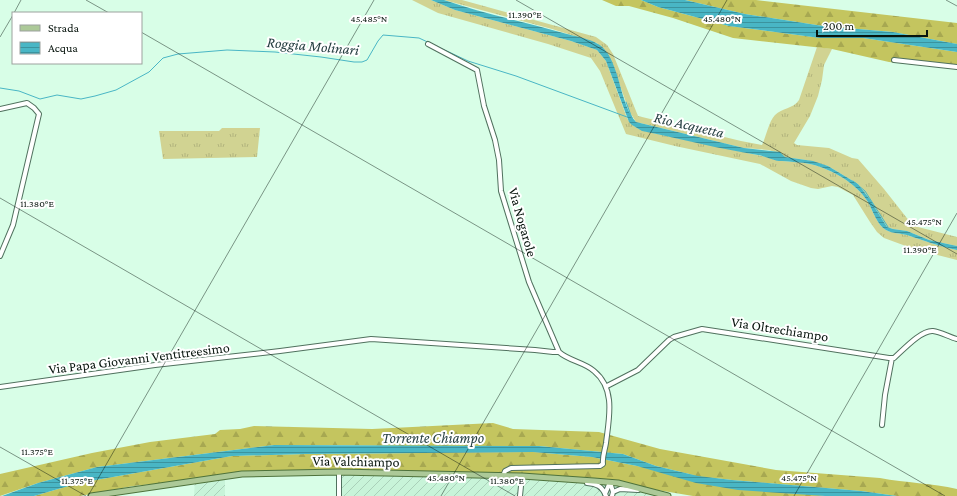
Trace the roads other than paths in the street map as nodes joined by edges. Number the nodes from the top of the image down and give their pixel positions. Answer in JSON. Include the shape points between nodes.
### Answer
{"nodes":[{"id":1,"x":428,"y":44,"type":"dead end"},
{"id":2,"x":894,"y":60,"type":"dead end"},
{"id":3,"x":957,"y":67,"type":"edge"},
{"id":4,"x":0,"y":109,"type":"edge"},
{"id":5,"x":0,"y":256,"type":"edge"},
{"id":6,"x":957,"y":339,"type":"edge"},
{"id":7,"x":559,"y":352,"type":"junction"},
{"id":8,"x":892,"y":358,"type":"junction"},
{"id":9,"x":607,"y":386,"type":"junction"},
{"id":10,"x":0,"y":387,"type":"edge"},
{"id":11,"x":882,"y":425,"type":"dead end"},
{"id":12,"x":339,"y":472,"type":"junction"},
{"id":13,"x":503,"y":476,"type":"junction"},
{"id":14,"x":522,"y":476,"type":"junction"},
{"id":15,"x":573,"y":479,"type":"junction"},
{"id":16,"x":610,"y":482,"type":"junction"},
{"id":17,"x":647,"y":491,"type":"junction"},
{"id":18,"x":613,"y":494,"type":"edge"},
{"id":19,"x":605,"y":495,"type":"edge"},
{"id":20,"x":91,"y":496,"type":"edge"},
{"id":21,"x":339,"y":496,"type":"edge"},
{"id":22,"x":520,"y":496,"type":"edge"},
{"id":23,"x":668,"y":496,"type":"edge"}],
"edges":[{"from":1,"to":7,"type":"street","name":"Via Nogarole","via":[[477,70],[499,160],[501,191],[529,282]]},
{"from":2,"to":3,"type":"street"},
{"from":4,"to":5,"type":"street","via":[[27,103],[39,114],[13,225]]},
{"from":6,"to":8,"type":"street","via":[[928,331]]},
{"from":7,"to":9,"type":"street","via":[[586,365]]},
{"from":7,"to":10,"type":"street","name":"Via Papa Giovanni Ventitreesimo","via":[[371,339]]},
{"from":8,"to":9,"type":"street","name":"Via Oltrechiampo","via":[[702,328],[668,340],[638,370]]},
{"from":8,"to":11,"type":"street"},
{"from":9,"to":13,"type":"street","via":[[610,410],[603,464],[510,468]]},
{"from":12,"to":13,"type":"main road","name":"Via Valchiampo"},
{"from":12,"to":20,"type":"main road","name":"Via Valchiampo","via":[[242,474]]},
{"from":12,"to":21,"type":"street"},
{"from":13,"to":14,"type":"main road","name":"Via Valchiampo"},
{"from":14,"to":15,"type":"main road","name":"Via Valchiampo"},
{"from":14,"to":22,"type":"street"},
{"from":15,"to":16,"type":"main road","name":"Via Valchiampo"},
{"from":15,"to":19,"type":"street","via":[[597,485]]},
{"from":16,"to":17,"type":"main road","name":"Via Valchiampo"},
{"from":16,"to":18,"type":"street"},
{"from":16,"to":19,"type":"street"},
{"from":17,"to":18,"type":"street","via":[[620,489]]},
{"from":17,"to":23,"type":"main road","name":"Via Valchiampo"}]}
